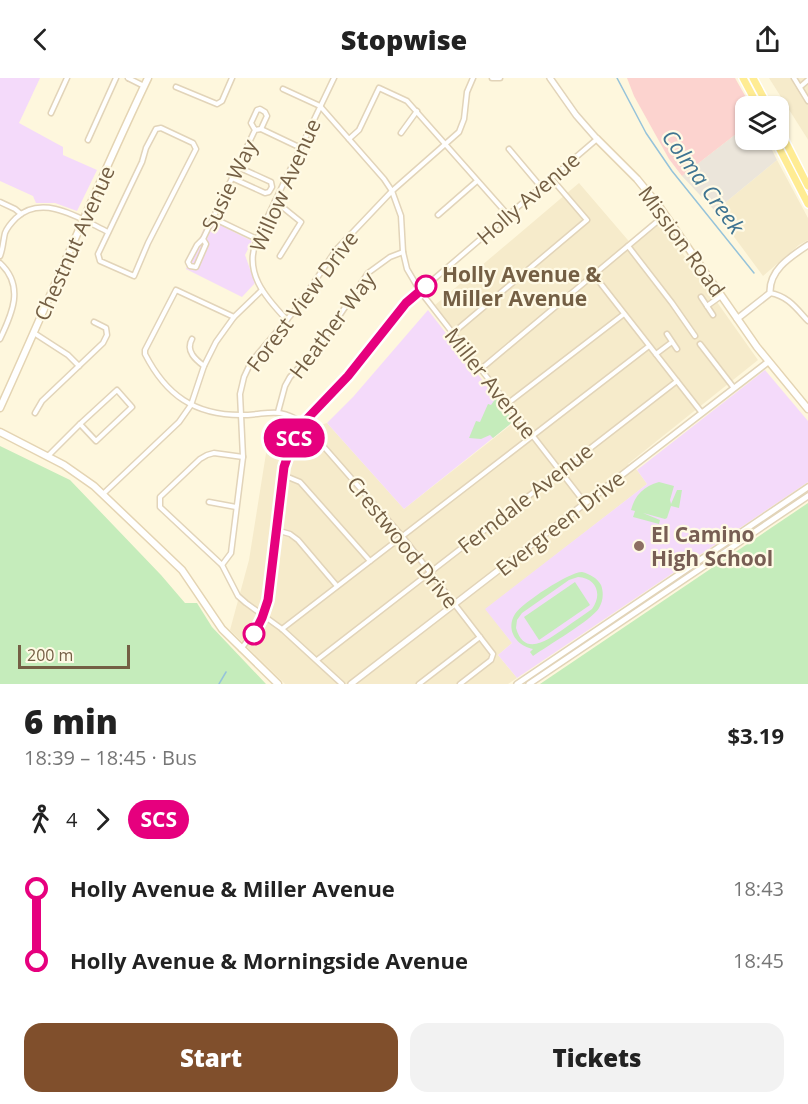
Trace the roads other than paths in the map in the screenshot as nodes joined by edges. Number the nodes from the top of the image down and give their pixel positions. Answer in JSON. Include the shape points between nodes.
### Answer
{"nodes":[{"id":1,"x":67,"y":78,"type":"edge"},
{"id":2,"x":116,"y":78,"type":"edge"},
{"id":3,"x":128,"y":78,"type":"edge"},
{"id":4,"x":148,"y":78,"type":"edge"},
{"id":5,"x":232,"y":78,"type":"edge"},
{"id":6,"x":334,"y":78,"type":"edge"},
{"id":7,"x":473,"y":78,"type":"edge"},
{"id":8,"x":492,"y":78,"type":"edge"},
{"id":9,"x":500,"y":78,"type":"edge"},
{"id":10,"x":550,"y":78,"type":"edge"},
{"id":11,"x":795,"y":78,"type":"edge"},
{"id":12,"x":748,"y":79,"type":"edge"},
{"id":13,"x":808,"y":80,"type":"edge"},
{"id":14,"x":144,"y":86,"type":"junction"},
{"id":15,"x":176,"y":87,"type":"dead end"},
{"id":16,"x":800,"y":87,"type":"junction"},
{"id":17,"x":283,"y":89,"type":"dead end"},
{"id":18,"x":754,"y":96,"type":"edge"},
{"id":19,"x":761,"y":96,"type":"edge"},
{"id":20,"x":808,"y":100,"type":"edge"},
{"id":21,"x":320,"y":106,"type":"junction"},
{"id":22,"x":417,"y":111,"type":"junction"},
{"id":23,"x":51,"y":113,"type":"dead end"},
{"id":24,"x":261,"y":129,"type":"junction"},
{"id":25,"x":255,"y":130,"type":"junction"},
{"id":26,"x":401,"y":133,"type":"dead end"},
{"id":27,"x":349,"y":139,"type":"junction"},
{"id":28,"x":597,"y":139,"type":"junction"},
{"id":29,"x":88,"y":140,"type":"dead end"},
{"id":30,"x":445,"y":143,"type":"junction"},
{"id":31,"x":301,"y":147,"type":"junction"},
{"id":32,"x":509,"y":148,"type":"dead end"},
{"id":33,"x":789,"y":148,"type":"edge"},
{"id":34,"x":781,"y":150,"type":"edge"},
{"id":35,"x":238,"y":167,"type":"junction"},
{"id":36,"x":232,"y":178,"type":"junction"},
{"id":37,"x":551,"y":178,"type":"junction"},
{"id":38,"x":477,"y":181,"type":"junction"},
{"id":39,"x":808,"y":186,"type":"edge"},
{"id":40,"x":541,"y":187,"type":"junction"},
{"id":41,"x":392,"y":191,"type":"junction"},
{"id":42,"x":275,"y":201,"type":"junction"},
{"id":43,"x":1,"y":203,"type":"edge"},
{"id":44,"x":808,"y":204,"type":"edge"},
{"id":45,"x":21,"y":214,"type":"junction"},
{"id":46,"x":666,"y":214,"type":"junction"},
{"id":47,"x":438,"y":215,"type":"dead end"},
{"id":48,"x":508,"y":215,"type":"junction"},
{"id":49,"x":213,"y":218,"type":"junction"},
{"id":50,"x":84,"y":220,"type":"junction"},
{"id":51,"x":108,"y":232,"type":"junction"},
{"id":52,"x":203,"y":239,"type":"junction"},
{"id":53,"x":257,"y":239,"type":"junction"},
{"id":54,"x":808,"y":245,"type":"edge"},
{"id":55,"x":628,"y":246,"type":"junction"},
{"id":56,"x":403,"y":252,"type":"junction"},
{"id":57,"x":0,"y":256,"type":"edge"},
{"id":58,"x":280,"y":256,"type":"dead end"},
{"id":59,"x":0,"y":263,"type":"edge"},
{"id":60,"x":594,"y":275,"type":"junction"},
{"id":61,"x":262,"y":290,"type":"junction"},
{"id":62,"x":420,"y":291,"type":"junction"},
{"id":63,"x":770,"y":293,"type":"junction"},
{"id":64,"x":722,"y":296,"type":"junction"},
{"id":65,"x":701,"y":297,"type":"dead end"},
{"id":66,"x":707,"y":306,"type":"junction"},
{"id":67,"x":624,"y":314,"type":"junction"},
{"id":68,"x":713,"y":315,"type":"dead end"},
{"id":69,"x":234,"y":317,"type":"junction"},
{"id":70,"x":737,"y":319,"type":"junction"},
{"id":71,"x":287,"y":320,"type":"junction"},
{"id":72,"x":808,"y":321,"type":"edge"},
{"id":73,"x":94,"y":322,"type":"dead end"},
{"id":74,"x":34,"y":333,"type":"junction"},
{"id":75,"x":453,"y":333,"type":"junction"},
{"id":76,"x":668,"y":334,"type":"dead end"},
{"id":77,"x":695,"y":336,"type":"dead end"},
{"id":78,"x":0,"y":339,"type":"edge"},
{"id":79,"x":192,"y":339,"type":"dead end"},
{"id":80,"x":672,"y":342,"type":"junction"},
{"id":81,"x":700,"y":344,"type":"dead end"},
{"id":82,"x":650,"y":346,"type":"junction"},
{"id":83,"x":677,"y":349,"type":"dead end"},
{"id":84,"x":656,"y":354,"type":"junction"},
{"id":85,"x":768,"y":362,"type":"junction"},
{"id":86,"x":79,"y":366,"type":"junction"},
{"id":87,"x":204,"y":366,"type":"junction"},
{"id":88,"x":481,"y":369,"type":"junction"},
{"id":89,"x":677,"y":381,"type":"junction"},
{"id":90,"x":734,"y":388,"type":"junction"},
{"id":91,"x":507,"y":404,"type":"junction"},
{"id":92,"x":191,"y":405,"type":"junction"},
{"id":93,"x":0,"y":408,"type":"edge"},
{"id":94,"x":808,"y":409,"type":"edge"},
{"id":95,"x":278,"y":412,"type":"junction"},
{"id":96,"x":35,"y":413,"type":"dead end"},
{"id":97,"x":702,"y":413,"type":"junction"},
{"id":98,"x":242,"y":415,"type":"junction"},
{"id":99,"x":303,"y":423,"type":"junction"},
{"id":100,"x":80,"y":424,"type":"junction"},
{"id":101,"x":0,"y":432,"type":"edge"},
{"id":102,"x":532,"y":436,"type":"junction"},
{"id":103,"x":48,"y":456,"type":"junction"},
{"id":104,"x":243,"y":457,"type":"junction"},
{"id":105,"x":560,"y":471,"type":"junction"},
{"id":106,"x":283,"y":475,"type":"junction"},
{"id":107,"x":808,"y":487,"type":"edge"},
{"id":108,"x":103,"y":494,"type":"junction"},
{"id":109,"x":808,"y":496,"type":"edge"},
{"id":110,"x":209,"y":502,"type":"dead end"},
{"id":111,"x":585,"y":504,"type":"junction"},
{"id":112,"x":236,"y":507,"type":"junction"},
{"id":113,"x":276,"y":530,"type":"junction"},
{"id":114,"x":402,"y":537,"type":"junction"},
{"id":115,"x":370,"y":561,"type":"junction"},
{"id":116,"x":222,"y":564,"type":"junction"},
{"id":117,"x":430,"y":572,"type":"junction"},
{"id":118,"x":337,"y":586,"type":"junction"},
{"id":119,"x":455,"y":605,"type":"junction"},
{"id":120,"x":264,"y":616,"type":"junction"},
{"id":121,"x":282,"y":629,"type":"junction"},
{"id":122,"x":480,"y":637,"type":"junction"},
{"id":123,"x":241,"y":649,"type":"junction"},
{"id":124,"x":317,"y":660,"type":"junction"},
{"id":125,"x":278,"y":684,"type":"edge"},
{"id":126,"x":342,"y":684,"type":"edge"},
{"id":127,"x":351,"y":684,"type":"edge"},
{"id":128,"x":419,"y":684,"type":"edge"},
{"id":129,"x":460,"y":684,"type":"edge"},
{"id":130,"x":517,"y":684,"type":"edge"},
{"id":131,"x":529,"y":684,"type":"edge"}],
"edges":[{"from":1,"to":23,"type":"street"},
{"from":2,"to":29,"type":"street"},
{"from":3,"to":14,"type":"street"},
{"from":4,"to":14,"type":"main road","name":"Chestnut Avenue"},
{"from":5,"to":15,"type":"street","via":[[217,104]]},
{"from":6,"to":21,"type":"street","name":"Willow Avenue"},
{"from":7,"to":30,"type":"street","name":"Forest View Drive","via":[[462,126]]},
{"from":8,"to":9,"type":"street"},
{"from":10,"to":28,"type":"street","name":"Mission Road"},
{"from":11,"to":16,"type":"street"},
{"from":12,"to":18,"type":"main road"},
{"from":12,"to":19,"type":"main road"},
{"from":13,"to":16,"type":"street"},
{"from":14,"to":50,"type":"main road","name":"Chestnut Avenue"},
{"from":16,"to":20,"type":"street"},
{"from":17,"to":21,"type":"street"},
{"from":21,"to":27,"type":"street","name":"Miller Avenue"},
{"from":21,"to":31,"type":"street","name":"Willow Avenue"},
{"from":22,"to":26,"type":"street"},
{"from":22,"to":27,"type":"street","via":[[407,101],[379,88],[359,130]]},
{"from":22,"to":30,"type":"street"},
{"from":24,"to":25,"type":"street","name":"Susie Way"},
{"from":24,"to":25,"type":"street","name":"Susie Way","via":[[267,116],[260,109],[251,123]]},
{"from":24,"to":31,"type":"street"},
{"from":25,"to":35,"type":"street","name":"Susie Way"},
{"from":27,"to":41,"type":"street","name":"Miller Avenue"},
{"from":28,"to":37,"type":"street","name":"Holly Avenue"},
{"from":28,"to":46,"type":"main road","name":"Mission Road"},
{"from":30,"to":38,"type":"street"},
{"from":30,"to":41,"type":"street","name":"Forest View Drive"},
{"from":31,"to":42,"type":"street","name":"Willow Avenue"},
{"from":32,"to":40,"type":"street"},
{"from":33,"to":39,"type":"main road"},
{"from":34,"to":44,"type":"main road"},
{"from":35,"to":36,"type":"street","name":"Susie Way"},
{"from":35,"to":36,"type":"street","via":[[271,182],[272,187],[265,193]]},
{"from":36,"to":49,"type":"street","name":"Susie Way"},
{"from":37,"to":40,"type":"street","name":"Holly Avenue"},
{"from":37,"to":75,"type":"street","via":[[587,220]]},
{"from":38,"to":47,"type":"street"},
{"from":38,"to":48,"type":"street"},
{"from":40,"to":48,"type":"street","name":"Holly Avenue"},
{"from":41,"to":56,"type":"street","name":"Miller Avenue","via":[[401,216]]},
{"from":41,"to":71,"type":"street","name":"Forest View Drive","via":[[336,250]]},
{"from":42,"to":53,"type":"street","name":"Willow Avenue"},
{"from":42,"to":58,"type":"street","via":[[301,222]]},
{"from":43,"to":45,"type":"street"},
{"from":45,"to":50,"type":"street","via":[[45,207]]},
{"from":45,"to":57,"type":"street","via":[[6,232]]},
{"from":46,"to":55,"type":"street"},
{"from":46,"to":64,"type":"main road","name":"Mission Road"},
{"from":48,"to":62,"type":"street","name":"Holly Avenue"},
{"from":49,"to":52,"type":"street","name":"Susie Way"},
{"from":49,"to":53,"type":"street"},
{"from":50,"to":51,"type":"street"},
{"from":50,"to":74,"type":"main road","name":"Chestnut Avenue"},
{"from":51,"to":51,"type":"street","via":[[98,259],[134,276],[195,145],[156,129]]},
{"from":52,"to":52,"type":"street","name":"Susie Way","via":[[206,244],[198,263],[196,267],[190,266],[196,244]]},
{"from":53,"to":61,"type":"street","name":"Willow Avenue","via":[[251,255]]},
{"from":54,"to":63,"type":"street","via":[[777,271],[770,282]]},
{"from":55,"to":60,"type":"street"},
{"from":55,"to":77,"type":"street"},
{"from":56,"to":62,"type":"street","name":"Miller Avenue","via":[[407,269]]},
{"from":56,"to":95,"type":"street","name":"Heather Way","via":[[368,273],[319,346],[290,377]]},
{"from":59,"to":78,"type":"street","via":[[11,277],[15,296]]},
{"from":60,"to":67,"type":"street"},
{"from":60,"to":88,"type":"street"},
{"from":61,"to":69,"type":"street"},
{"from":61,"to":71,"type":"street","name":"Willow Avenue"},
{"from":62,"to":75,"type":"street","name":"Miller Avenue"},
{"from":62,"to":99,"type":"street","name":"Holly Avenue"},
{"from":63,"to":70,"type":"street"},
{"from":63,"to":72,"type":"street","via":[[783,295]]},
{"from":64,"to":66,"type":"street"},
{"from":64,"to":70,"type":"main road","name":"Mission Road"},
{"from":65,"to":66,"type":"street"},
{"from":66,"to":68,"type":"street"},
{"from":67,"to":82,"type":"street"},
{"from":67,"to":91,"type":"street"},
{"from":69,"to":87,"type":"street"},
{"from":69,"to":92,"type":"street","name":"Crestwood Drive","via":[[176,290],[145,350],[169,389]]},
{"from":70,"to":85,"type":"main road","name":"Mission Road"},
{"from":71,"to":98,"type":"street","name":"Forest View Drive","via":[[251,362],[240,394]]},
{"from":73,"to":86,"type":"street","via":[[106,327],[106,337]]},
{"from":74,"to":86,"type":"street"},
{"from":74,"to":93,"type":"main road","name":"Chestnut Avenue"},
{"from":75,"to":88,"type":"street","name":"Miller Avenue"},
{"from":76,"to":80,"type":"street"},
{"from":79,"to":87,"type":"street","via":[[189,350]]},
{"from":80,"to":83,"type":"street"},
{"from":80,"to":84,"type":"street"},
{"from":81,"to":90,"type":"street"},
{"from":82,"to":84,"type":"street"},
{"from":82,"to":102,"type":"street"},
{"from":84,"to":89,"type":"street"},
{"from":85,"to":90,"type":"street","name":"Evergreen Drive"},
{"from":85,"to":94,"type":"main road","name":"Mission Road"},
{"from":86,"to":96,"type":"street","via":[[42,401]]},
{"from":87,"to":92,"type":"street"},
{"from":88,"to":91,"type":"street","name":"Miller Avenue"},
{"from":89,"to":97,"type":"street"},
{"from":89,"to":105,"type":"street","name":"Ferndale Avenue"},
{"from":90,"to":97,"type":"street","name":"Evergreen Drive"},
{"from":91,"to":102,"type":"street","name":"Miller Avenue"},
{"from":92,"to":98,"type":"street","name":"Crestwood Drive","via":[[218,414]]},
{"from":92,"to":108,"type":"street","via":[[179,422]]},
{"from":95,"to":98,"type":"street","name":"Crestwood Drive"},
{"from":95,"to":99,"type":"street","name":"Crestwood Drive"},
{"from":97,"to":111,"type":"street","name":"Evergreen Drive"},
{"from":98,"to":104,"type":"street","name":"Forest View Drive"},
{"from":99,"to":106,"type":"street","name":"Holly Avenue","via":[[290,446]]},
{"from":99,"to":114,"type":"street","name":"Crestwood Drive"},
{"from":100,"to":100,"type":"street","via":[[117,390],[132,407],[96,441]]},
{"from":100,"to":103,"type":"street"},
{"from":101,"to":103,"type":"main road"},
{"from":102,"to":105,"type":"street","name":"Miller Avenue"},
{"from":102,"to":114,"type":"street"},
{"from":103,"to":108,"type":"main road"},
{"from":104,"to":112,"type":"street","name":"Forest View Drive"},
{"from":104,"to":116,"type":"street","via":[[207,455],[159,500],[160,507]]},
{"from":105,"to":111,"type":"street","name":"Miller Avenue"},
{"from":105,"to":117,"type":"street","name":"Ferndale Avenue"},
{"from":106,"to":113,"type":"street","name":"Holly Avenue"},
{"from":106,"to":115,"type":"street","via":[[300,482]]},
{"from":107,"to":130,"type":"street"},
{"from":108,"to":123,"type":"main road","via":[[182,570],[222,629]]},
{"from":109,"to":131,"type":"street"},
{"from":110,"to":112,"type":"street"},
{"from":111,"to":119,"type":"street","name":"Evergreen Drive"},
{"from":112,"to":116,"type":"street","name":"Forest View Drive","via":[[231,553]]},
{"from":113,"to":118,"type":"street","via":[[298,540]]},
{"from":113,"to":120,"type":"street","name":"Holly Avenue"},
{"from":114,"to":115,"type":"street"},
{"from":114,"to":117,"type":"street","name":"Crestwood Drive"},
{"from":115,"to":118,"type":"street"},
{"from":116,"to":120,"type":"street","via":[[238,596]]},
{"from":117,"to":119,"type":"street","name":"Crestwood Drive"},
{"from":117,"to":124,"type":"street","name":"Ferndale Avenue"},
{"from":118,"to":121,"type":"street"},
{"from":119,"to":122,"type":"street","name":"Crestwood Drive"},
{"from":119,"to":127,"type":"street","name":"Evergreen Drive"},
{"from":120,"to":121,"type":"street"},
{"from":120,"to":123,"type":"street","name":"Holly Avenue"},
{"from":121,"to":124,"type":"street"},
{"from":122,"to":128,"type":"street"},
{"from":122,"to":129,"type":"street","name":"Crestwood Drive","via":[[493,654],[491,660]]},
{"from":123,"to":125,"type":"main road"},
{"from":124,"to":126,"type":"street"}]}
